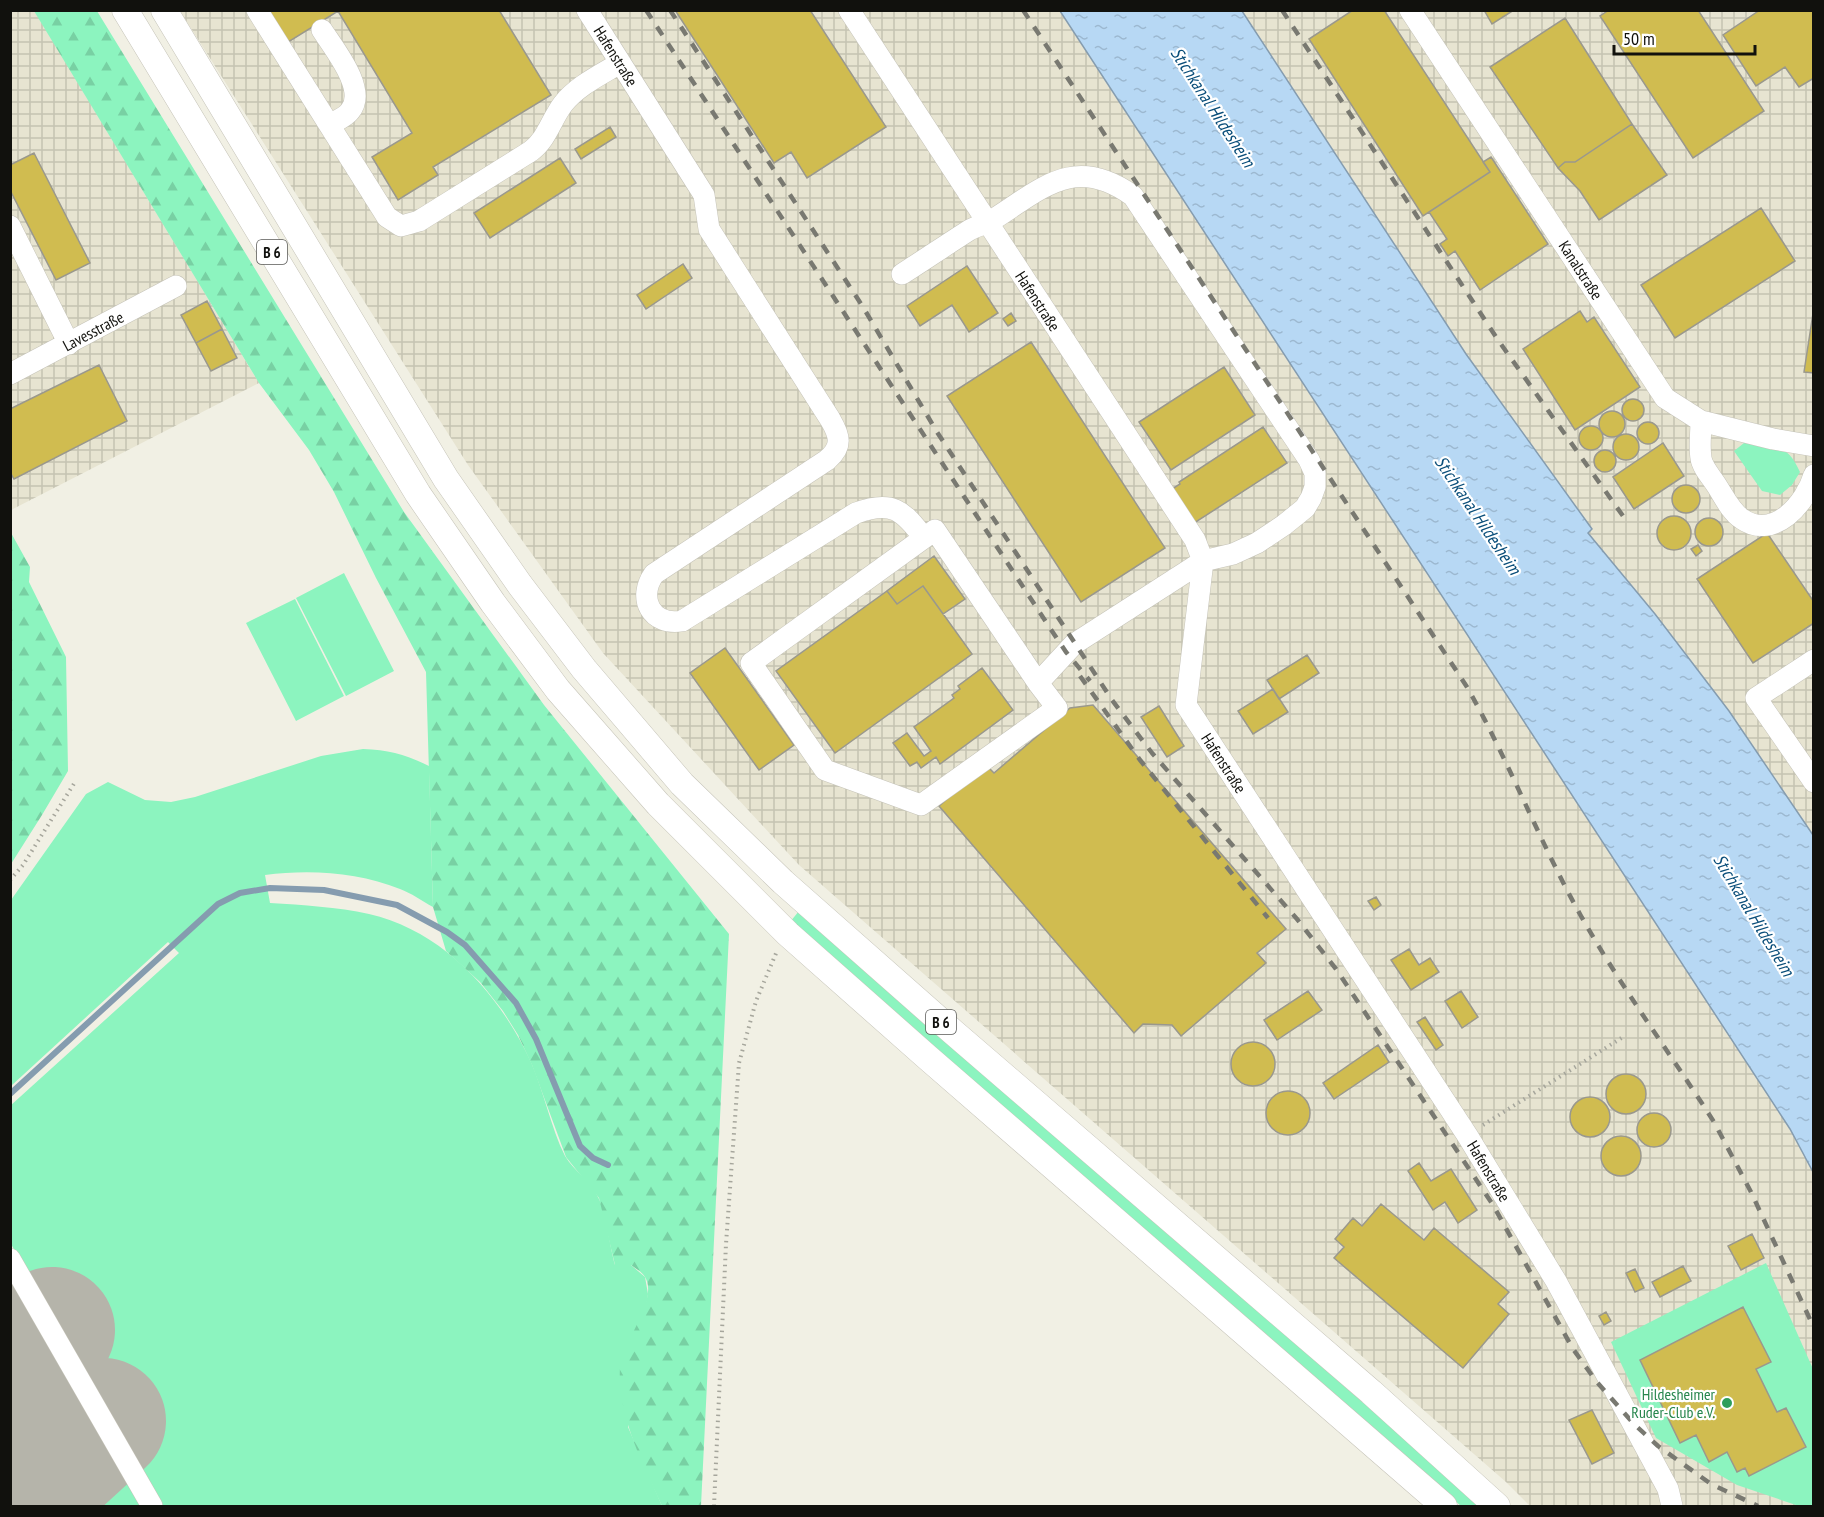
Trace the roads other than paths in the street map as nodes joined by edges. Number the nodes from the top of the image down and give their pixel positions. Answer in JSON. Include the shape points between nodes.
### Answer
{"nodes":[{"id":1,"x":125,"y":10,"type":"edge"},
{"id":2,"x":164,"y":10,"type":"edge"},
{"id":3,"x":257,"y":10,"type":"edge"},
{"id":4,"x":587,"y":10,"type":"edge"},
{"id":5,"x":849,"y":10,"type":"edge"},
{"id":6,"x":1410,"y":10,"type":"edge"},
{"id":7,"x":322,"y":30,"type":"dead end"},
{"id":8,"x":620,"y":63,"type":"junction"},
{"id":9,"x":330,"y":124,"type":"junction"},
{"id":10,"x":987,"y":223,"type":"junction"},
{"id":11,"x":10,"y":226,"type":"edge"},
{"id":12,"x":902,"y":274,"type":"dead end"},
{"id":13,"x":176,"y":286,"type":"dead end"},
{"id":14,"x":69,"y":344,"type":"junction"},
{"id":15,"x":10,"y":374,"type":"edge"},
{"id":16,"x":1701,"y":421,"type":"junction"},
{"id":17,"x":1814,"y":446,"type":"edge"},
{"id":18,"x":1814,"y":475,"type":"edge"},
{"id":19,"x":924,"y":538,"type":"junction"},
{"id":20,"x":1203,"y":561,"type":"junction"},
{"id":21,"x":1814,"y":660,"type":"edge"},
{"id":22,"x":1038,"y":683,"type":"junction"},
{"id":23,"x":1814,"y":782,"type":"edge"},
{"id":24,"x":10,"y":1258,"type":"edge"},
{"id":25,"x":152,"y":1506,"type":"edge"},
{"id":26,"x":1444,"y":1506,"type":"edge"},
{"id":27,"x":1497,"y":1506,"type":"edge"},
{"id":28,"x":1672,"y":1506,"type":"edge"}],
"edges":[{"from":1,"to":26,"type":"main road","number":"B 6","via":[[418,494],[558,690],[658,804],[788,934]]},
{"from":2,"to":27,"type":"main road","number":"B 6","via":[[446,479],[584,669],[682,784],[810,906]]},
{"from":3,"to":9,"type":"street"},
{"from":4,"to":8,"type":"street","name":"Hafenstraße"},
{"from":5,"to":10,"type":"street","name":"Hafenstraße"},
{"from":6,"to":16,"type":"street","name":"Kanalstraße","via":[[1665,398]]},
{"from":7,"to":9,"type":"street","via":[[352,80],[357,97],[350,112]]},
{"from":8,"to":9,"type":"street","via":[[568,97],[544,139],[531,151],[408,225],[401,226],[387,217]]},
{"from":8,"to":19,"type":"street","name":"Hafenstraße","via":[[704,195],[709,229],[830,419],[839,442],[837,452],[827,460],[654,574],[646,591],[650,609],[665,621],[682,621],[871,507],[897,510],[908,517]]},
{"from":10,"to":12,"type":"street"},
{"from":10,"to":20,"type":"street","name":"Hafenstraße","via":[[1195,540]]},
{"from":10,"to":20,"type":"street","via":[[1051,183],[1074,177],[1098,178],[1133,196],[1309,460],[1316,487],[1305,508],[1257,543]]},
{"from":11,"to":14,"type":"street"},
{"from":13,"to":14,"type":"street","name":"Lavesstraße"},
{"from":14,"to":15,"type":"street","name":"Lavesstraße"},
{"from":16,"to":17,"type":"street","name":"Kanalstraße"},
{"from":16,"to":18,"type":"street","via":[[1701,460],[1742,519],[1756,525],[1775,524],[1794,511]]},
{"from":19,"to":22,"type":"street","via":[[935,530]]},
{"from":19,"to":22,"type":"street","via":[[751,663],[825,770],[921,805],[1057,708]]},
{"from":20,"to":22,"type":"street","via":[[1074,644]]},
{"from":20,"to":28,"type":"street","name":"Hafenstraße","via":[[1186,705],[1467,1135],[1556,1281],[1668,1489]]},
{"from":21,"to":23,"type":"street","via":[[1756,698]]},
{"from":24,"to":25,"type":"street"}]}
